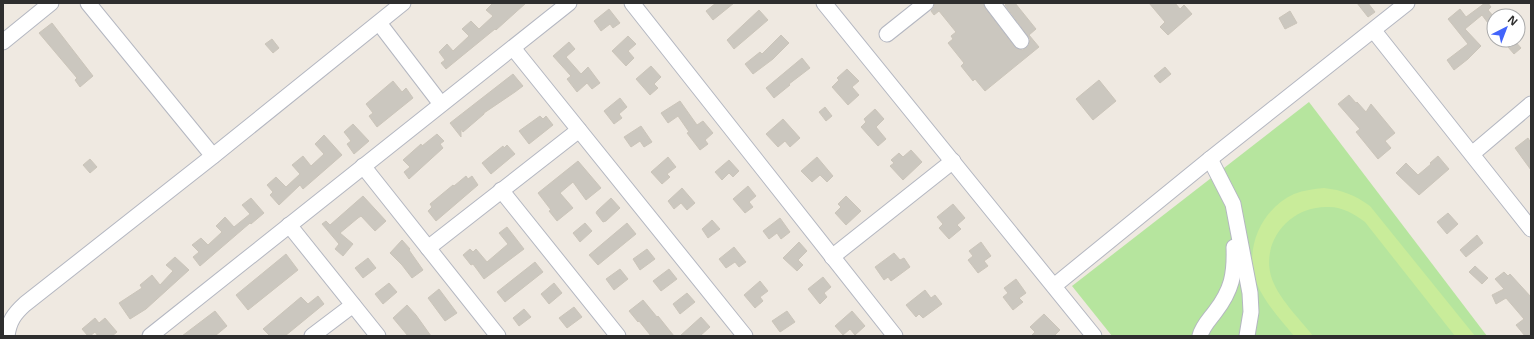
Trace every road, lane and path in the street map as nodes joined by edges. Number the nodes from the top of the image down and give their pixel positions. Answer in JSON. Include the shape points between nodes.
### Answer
{"nodes":[{"id":1,"x":51,"y":3,"type":"edge"},
{"id":2,"x":88,"y":3,"type":"edge"},
{"id":3,"x":403,"y":3,"type":"edge"},
{"id":4,"x":569,"y":3,"type":"edge"},
{"id":5,"x":632,"y":3,"type":"edge"},
{"id":6,"x":926,"y":3,"type":"edge"},
{"id":7,"x":992,"y":3,"type":"edge"},
{"id":8,"x":1407,"y":3,"type":"edge"},
{"id":9,"x":831,"y":6,"type":"edge"},
{"id":10,"x":379,"y":23,"type":"junction"},
{"id":11,"x":1374,"y":31,"type":"junction"},
{"id":12,"x":887,"y":34,"type":"dead end"},
{"id":13,"x":1021,"y":41,"type":"dead end"},
{"id":14,"x":3,"y":42,"type":"edge"},
{"id":15,"x":512,"y":48,"type":"junction"},
{"id":16,"x":441,"y":104,"type":"junction"},
{"id":17,"x":1531,"y":104,"type":"edge"},
{"id":18,"x":579,"y":130,"type":"junction"},
{"id":19,"x":1472,"y":154,"type":"junction"},
{"id":20,"x":213,"y":156,"type":"junction"},
{"id":21,"x":1210,"y":159,"type":"junction"},
{"id":22,"x":953,"y":161,"type":"junction"},
{"id":23,"x":363,"y":166,"type":"junction"},
{"id":24,"x":501,"y":190,"type":"junction"},
{"id":25,"x":1233,"y":204,"type":"junction"},
{"id":26,"x":289,"y":225,"type":"junction"},
{"id":27,"x":1531,"y":229,"type":"edge"},
{"id":28,"x":428,"y":248,"type":"junction"},
{"id":29,"x":832,"y":257,"type":"junction"},
{"id":30,"x":1054,"y":286,"type":"junction"},
{"id":31,"x":353,"y":305,"type":"junction"},
{"id":32,"x":740,"y":334,"type":"edge"},
{"id":33,"x":7,"y":336,"type":"edge"},
{"id":34,"x":150,"y":336,"type":"edge"},
{"id":35,"x":312,"y":336,"type":"edge"},
{"id":36,"x":378,"y":336,"type":"edge"},
{"id":37,"x":498,"y":336,"type":"edge"},
{"id":38,"x":618,"y":336,"type":"edge"},
{"id":39,"x":895,"y":336,"type":"edge"},
{"id":40,"x":1094,"y":336,"type":"edge"},
{"id":41,"x":1200,"y":336,"type":"edge"},
{"id":42,"x":1247,"y":336,"type":"edge"}],
"edges":[{"from":1,"to":14,"type":"street"},
{"from":2,"to":20,"type":"street"},
{"from":3,"to":10,"type":"street"},
{"from":4,"to":15,"type":"street"},
{"from":5,"to":29,"type":"street"},
{"from":6,"to":12,"type":"street"},
{"from":7,"to":13,"type":"street"},
{"from":8,"to":11,"type":"street"},
{"from":9,"to":22,"type":"street"},
{"from":10,"to":16,"type":"street"},
{"from":10,"to":20,"type":"street"},
{"from":11,"to":19,"type":"street"},
{"from":11,"to":21,"type":"street"},
{"from":15,"to":16,"type":"street"},
{"from":15,"to":18,"type":"street"},
{"from":16,"to":23,"type":"street"},
{"from":17,"to":19,"type":"street"},
{"from":18,"to":24,"type":"street"},
{"from":18,"to":32,"type":"street"},
{"from":19,"to":27,"type":"street"},
{"from":20,"to":33,"type":"street","via":[[15,313]]},
{"from":21,"to":25,"type":"street"},
{"from":21,"to":30,"type":"street"},
{"from":22,"to":29,"type":"street"},
{"from":22,"to":30,"type":"street"},
{"from":23,"to":26,"type":"street"},
{"from":23,"to":28,"type":"street"},
{"from":24,"to":28,"type":"street"},
{"from":24,"to":38,"type":"street"},
{"from":25,"to":41,"type":"street","via":[[1234,275],[1224,298],[1202,329]]},
{"from":25,"to":42,"type":"street","via":[[1250,294],[1251,312]]},
{"from":26,"to":31,"type":"street"},
{"from":26,"to":34,"type":"street"},
{"from":28,"to":37,"type":"street"},
{"from":29,"to":39,"type":"street"},
{"from":30,"to":40,"type":"street"},
{"from":31,"to":35,"type":"street"},
{"from":31,"to":36,"type":"street"}]}
